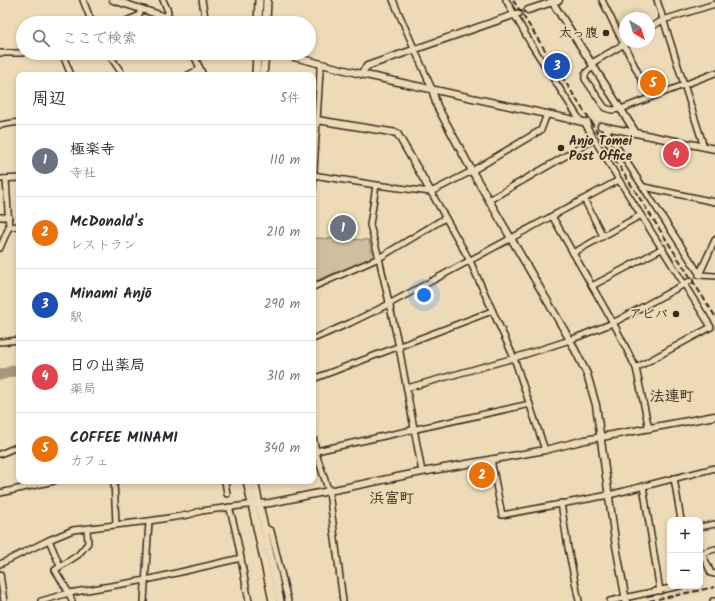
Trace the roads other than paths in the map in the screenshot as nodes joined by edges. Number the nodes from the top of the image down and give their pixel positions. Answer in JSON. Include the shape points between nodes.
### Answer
{"nodes":[{"id":1,"x":83,"y":0,"type":"edge"},
{"id":2,"x":113,"y":0,"type":"edge"},
{"id":3,"x":202,"y":0,"type":"edge"},
{"id":4,"x":259,"y":0,"type":"edge"},
{"id":5,"x":267,"y":0,"type":"edge"},
{"id":6,"x":393,"y":0,"type":"edge"},
{"id":7,"x":506,"y":0,"type":"edge"},
{"id":8,"x":559,"y":0,"type":"edge"},
{"id":9,"x":602,"y":0,"type":"edge"},
{"id":10,"x":656,"y":0,"type":"edge"},
{"id":11,"x":166,"y":1,"type":"edge"},
{"id":12,"x":552,"y":1,"type":"edge"},
{"id":13,"x":715,"y":4,"type":"edge"},
{"id":14,"x":142,"y":9,"type":"junction"},
{"id":15,"x":528,"y":10,"type":"dead end"},
{"id":16,"x":517,"y":14,"type":"junction"},
{"id":17,"x":89,"y":16,"type":"edge"},
{"id":18,"x":138,"y":16,"type":"edge"},
{"id":19,"x":164,"y":16,"type":"edge"},
{"id":20,"x":167,"y":16,"type":"edge"},
{"id":21,"x":205,"y":16,"type":"edge"},
{"id":22,"x":258,"y":16,"type":"edge"},
{"id":23,"x":266,"y":16,"type":"edge"},
{"id":24,"x":663,"y":20,"type":"junction"},
{"id":25,"x":655,"y":25,"type":"edge"},
{"id":26,"x":619,"y":30,"type":"edge"},
{"id":27,"x":619,"y":48,"type":"edge"},
{"id":28,"x":628,"y":48,"type":"edge"},
{"id":29,"x":414,"y":49,"type":"junction"},
{"id":30,"x":0,"y":53,"type":"edge"},
{"id":31,"x":16,"y":53,"type":"edge"},
{"id":32,"x":65,"y":60,"type":"edge"},
{"id":33,"x":113,"y":60,"type":"edge"},
{"id":34,"x":196,"y":60,"type":"edge"},
{"id":35,"x":257,"y":60,"type":"edge"},
{"id":36,"x":264,"y":60,"type":"edge"},
{"id":37,"x":304,"y":60,"type":"edge"},
{"id":38,"x":322,"y":65,"type":"junction"},
{"id":39,"x":593,"y":65,"type":"junction"},
{"id":40,"x":200,"y":69,"type":"junction"},
{"id":41,"x":70,"y":72,"type":"edge"},
{"id":42,"x":121,"y":72,"type":"edge"},
{"id":43,"x":194,"y":72,"type":"edge"},
{"id":44,"x":202,"y":72,"type":"edge"},
{"id":45,"x":256,"y":72,"type":"edge"},
{"id":46,"x":263,"y":72,"type":"edge"},
{"id":47,"x":715,"y":73,"type":"edge"},
{"id":48,"x":361,"y":74,"type":"junction"},
{"id":49,"x":684,"y":84,"type":"junction"},
{"id":50,"x":432,"y":89,"type":"junction"},
{"id":51,"x":650,"y":97,"type":"junction"},
{"id":52,"x":621,"y":109,"type":"junction"},
{"id":53,"x":546,"y":114,"type":"junction"},
{"id":54,"x":318,"y":120,"type":"junction"},
{"id":55,"x":16,"y":122,"type":"edge"},
{"id":56,"x":584,"y":122,"type":"junction"},
{"id":57,"x":0,"y":125,"type":"edge"},
{"id":58,"x":603,"y":126,"type":"joint"},
{"id":59,"x":636,"y":133,"type":"junction"},
{"id":60,"x":595,"y":139,"type":"junction"},
{"id":61,"x":704,"y":147,"type":"junction"},
{"id":62,"x":316,"y":148,"type":"edge"},
{"id":63,"x":715,"y":149,"type":"edge"},
{"id":64,"x":472,"y":171,"type":"junction"},
{"id":65,"x":316,"y":175,"type":"edge"},
{"id":66,"x":16,"y":178,"type":"edge"},
{"id":67,"x":0,"y":179,"type":"edge"},
{"id":68,"x":6,"y":179,"type":"junction"},
{"id":69,"x":619,"y":180,"type":"junction"},
{"id":70,"x":376,"y":185,"type":"junction"},
{"id":71,"x":644,"y":187,"type":"junction"},
{"id":72,"x":431,"y":192,"type":"junction"},
{"id":73,"x":584,"y":199,"type":"junction"},
{"id":74,"x":489,"y":200,"type":"junction"},
{"id":75,"x":715,"y":202,"type":"edge"},
{"id":76,"x":641,"y":215,"type":"junction"},
{"id":77,"x":552,"y":216,"type":"junction"},
{"id":78,"x":0,"y":217,"type":"edge"},
{"id":79,"x":9,"y":217,"type":"junction"},
{"id":80,"x":445,"y":218,"type":"junction"},
{"id":81,"x":16,"y":226,"type":"edge"},
{"id":82,"x":9,"y":227,"type":"junction"},
{"id":83,"x":603,"y":236,"type":"junction"},
{"id":84,"x":511,"y":238,"type":"junction"},
{"id":85,"x":715,"y":240,"type":"edge"},
{"id":86,"x":0,"y":248,"type":"edge"},
{"id":87,"x":662,"y":248,"type":"junction"},
{"id":88,"x":573,"y":253,"type":"junction"},
{"id":89,"x":379,"y":258,"type":"junction"},
{"id":90,"x":470,"y":261,"type":"junction"},
{"id":91,"x":698,"y":276,"type":"junction"},
{"id":92,"x":715,"y":276,"type":"edge"},
{"id":93,"x":688,"y":283,"type":"junction"},
{"id":94,"x":316,"y":286,"type":"edge"},
{"id":95,"x":592,"y":286,"type":"junction"},
{"id":96,"x":389,"y":304,"type":"junction"},
{"id":97,"x":492,"y":311,"type":"junction"},
{"id":98,"x":613,"y":323,"type":"junction"},
{"id":99,"x":316,"y":338,"type":"edge"},
{"id":100,"x":16,"y":340,"type":"edge"},
{"id":101,"x":570,"y":340,"type":"junction"},
{"id":102,"x":0,"y":342,"type":"edge"},
{"id":103,"x":399,"y":347,"type":"junction"},
{"id":104,"x":514,"y":358,"type":"junction"},
{"id":105,"x":636,"y":368,"type":"junction"},
{"id":106,"x":316,"y":378,"type":"edge"},
{"id":107,"x":407,"y":388,"type":"junction"},
{"id":108,"x":530,"y":404,"type":"junction"},
{"id":109,"x":715,"y":416,"type":"edge"},
{"id":110,"x":414,"y":428,"type":"junction"},
{"id":111,"x":649,"y":429,"type":"junction"},
{"id":112,"x":601,"y":438,"type":"junction"},
{"id":113,"x":16,"y":447,"type":"edge"},
{"id":114,"x":544,"y":450,"type":"junction"},
{"id":115,"x":316,"y":451,"type":"joint"},
{"id":116,"x":0,"y":454,"type":"edge"},
{"id":117,"x":491,"y":459,"type":"junction"},
{"id":118,"x":715,"y":468,"type":"edge"},
{"id":119,"x":422,"y":472,"type":"junction"},
{"id":120,"x":674,"y":478,"type":"junction"},
{"id":121,"x":40,"y":484,"type":"edge"},
{"id":122,"x":114,"y":484,"type":"edge"},
{"id":123,"x":225,"y":484,"type":"edge"},
{"id":124,"x":248,"y":484,"type":"edge"},
{"id":125,"x":254,"y":484,"type":"edge"},
{"id":126,"x":643,"y":486,"type":"junction"},
{"id":127,"x":328,"y":492,"type":"junction"},
{"id":128,"x":0,"y":493,"type":"edge"},
{"id":129,"x":227,"y":494,"type":"dead end"},
{"id":130,"x":609,"y":495,"type":"junction"},
{"id":131,"x":255,"y":504,"type":"junction"},
{"id":132,"x":561,"y":504,"type":"junction"},
{"id":133,"x":229,"y":507,"type":"junction"},
{"id":134,"x":680,"y":517,"type":"edge"},
{"id":135,"x":149,"y":521,"type":"junction"},
{"id":136,"x":116,"y":524,"type":"junction"},
{"id":137,"x":715,"y":524,"type":"edge"},
{"id":138,"x":703,"y":527,"type":"edge"},
{"id":139,"x":264,"y":528,"type":"junction"},
{"id":140,"x":87,"y":529,"type":"junction"},
{"id":141,"x":49,"y":540,"type":"junction"},
{"id":142,"x":715,"y":549,"type":"edge"},
{"id":143,"x":241,"y":558,"type":"junction"},
{"id":144,"x":0,"y":564,"type":"edge"},
{"id":145,"x":60,"y":566,"type":"junction"},
{"id":146,"x":0,"y":574,"type":"edge"},
{"id":147,"x":715,"y":574,"type":"edge"},
{"id":148,"x":146,"y":580,"type":"junction"},
{"id":149,"x":668,"y":589,"type":"edge"},
{"id":150,"x":660,"y":591,"type":"junction"},
{"id":151,"x":69,"y":593,"type":"junction"},
{"id":152,"x":626,"y":599,"type":"edge"},
{"id":153,"x":4,"y":601,"type":"edge"},
{"id":154,"x":41,"y":601,"type":"edge"},
{"id":155,"x":72,"y":601,"type":"edge"},
{"id":156,"x":144,"y":601,"type":"edge"},
{"id":157,"x":249,"y":601,"type":"edge"},
{"id":158,"x":273,"y":601,"type":"edge"},
{"id":159,"x":280,"y":601,"type":"edge"},
{"id":160,"x":288,"y":601,"type":"edge"},
{"id":161,"x":343,"y":601,"type":"edge"},
{"id":162,"x":580,"y":601,"type":"edge"},
{"id":163,"x":610,"y":601,"type":"edge"}],
"edges":[{"from":1,"to":17,"type":"street"},
{"from":2,"to":14,"type":"street"},
{"from":3,"to":21,"type":"street"},
{"from":4,"to":22,"type":"main road"},
{"from":5,"to":23,"type":"main road"},
{"from":6,"to":29,"type":"street"},
{"from":7,"to":16,"type":"street"},
{"from":8,"to":12,"type":"street"},
{"from":9,"to":26,"type":"street"},
{"from":10,"to":24,"type":"street"},
{"from":11,"to":20,"type":"street"},
{"from":12,"to":15,"type":"street"},
{"from":12,"to":39,"type":"street"},
{"from":13,"to":24,"type":"street"},
{"from":14,"to":18,"type":"street"},
{"from":14,"to":19,"type":"street"},
{"from":16,"to":29,"type":"street"},
{"from":16,"to":56,"type":"street","via":[[531,44]]},
{"from":24,"to":25,"type":"street"},
{"from":24,"to":49,"type":"street"},
{"from":27,"to":39,"type":"street"},
{"from":28,"to":51,"type":"street"},
{"from":29,"to":48,"type":"street","via":[[368,66]]},
{"from":29,"to":50,"type":"street"},
{"from":30,"to":31,"type":"street"},
{"from":32,"to":41,"type":"street"},
{"from":33,"to":42,"type":"street"},
{"from":34,"to":40,"type":"street"},
{"from":35,"to":45,"type":"main road"},
{"from":36,"to":46,"type":"main road"},
{"from":37,"to":38,"type":"street"},
{"from":38,"to":48,"type":"street"},
{"from":38,"to":54,"type":"street"},
{"from":39,"to":52,"type":"street"},
{"from":39,"to":52,"type":"street","via":[[584,75],[585,79],[605,108]]},
{"from":40,"to":43,"type":"street"},
{"from":40,"to":44,"type":"street"},
{"from":47,"to":49,"type":"street"},
{"from":48,"to":50,"type":"street"},
{"from":49,"to":51,"type":"street"},
{"from":49,"to":61,"type":"street"},
{"from":50,"to":53,"type":"street"},
{"from":50,"to":64,"type":"street","via":[[437,106]]},
{"from":51,"to":52,"type":"street"},
{"from":52,"to":59,"type":"street"},
{"from":53,"to":56,"type":"street"},
{"from":53,"to":64,"type":"street","via":[[541,130]]},
{"from":54,"to":62,"type":"street"},
{"from":54,"to":72,"type":"street","via":[[397,133]]},
{"from":55,"to":57,"type":"street"},
{"from":56,"to":60,"type":"street"},
{"from":58,"to":59,"type":"street"},
{"from":58,"to":71,"type":"street"},
{"from":59,"to":61,"type":"street"},
{"from":60,"to":69,"type":"street"},
{"from":60,"to":74,"type":"street"},
{"from":61,"to":63,"type":"street"},
{"from":64,"to":72,"type":"street"},
{"from":64,"to":74,"type":"street"},
{"from":65,"to":70,"type":"street"},
{"from":66,"to":68,"type":"street"},
{"from":67,"to":68,"type":"street"},
{"from":68,"to":79,"type":"street"},
{"from":69,"to":73,"type":"street"},
{"from":69,"to":76,"type":"street"},
{"from":70,"to":72,"type":"street"},
{"from":70,"to":89,"type":"street","via":[[370,225]]},
{"from":71,"to":75,"type":"street"},
{"from":71,"to":91,"type":"street"},
{"from":72,"to":80,"type":"street"},
{"from":73,"to":77,"type":"street"},
{"from":73,"to":83,"type":"street"},
{"from":74,"to":84,"type":"street"},
{"from":76,"to":83,"type":"street"},
{"from":76,"to":87,"type":"street"},
{"from":77,"to":84,"type":"street"},
{"from":77,"to":88,"type":"street"},
{"from":78,"to":79,"type":"street"},
{"from":79,"to":82,"type":"street"},
{"from":80,"to":89,"type":"street"},
{"from":80,"to":90,"type":"street"},
{"from":81,"to":82,"type":"street"},
{"from":82,"to":86,"type":"street"},
{"from":83,"to":88,"type":"street"},
{"from":84,"to":90,"type":"street"},
{"from":84,"to":101,"type":"street"},
{"from":85,"to":91,"type":"street"},
{"from":87,"to":93,"type":"street"},
{"from":87,"to":95,"type":"street"},
{"from":88,"to":95,"type":"street"},
{"from":89,"to":94,"type":"street"},
{"from":89,"to":96,"type":"street"},
{"from":90,"to":96,"type":"street"},
{"from":90,"to":97,"type":"street"},
{"from":91,"to":92,"type":"street"},
{"from":93,"to":98,"type":"street"},
{"from":93,"to":105,"type":"street","via":[[712,327]]},
{"from":95,"to":98,"type":"street"},
{"from":96,"to":99,"type":"street"},
{"from":96,"to":103,"type":"street"},
{"from":97,"to":103,"type":"street"},
{"from":97,"to":104,"type":"street"},
{"from":98,"to":101,"type":"street"},
{"from":98,"to":105,"type":"street"},
{"from":100,"to":102,"type":"street"},
{"from":101,"to":104,"type":"street"},
{"from":101,"to":112,"type":"street","via":[[587,374]]},
{"from":103,"to":106,"type":"street"},
{"from":103,"to":107,"type":"street"},
{"from":104,"to":107,"type":"street"},
{"from":104,"to":108,"type":"street"},
{"from":105,"to":111,"type":"street"},
{"from":107,"to":110,"type":"street"},
{"from":108,"to":110,"type":"street"},
{"from":108,"to":114,"type":"street"},
{"from":109,"to":111,"type":"street"},
{"from":110,"to":115,"type":"street"},
{"from":110,"to":119,"type":"street"},
{"from":111,"to":112,"type":"street"},
{"from":112,"to":114,"type":"street"},
{"from":112,"to":130,"type":"street"},
{"from":113,"to":116,"type":"street"},
{"from":114,"to":117,"type":"street"},
{"from":115,"to":127,"type":"street"},
{"from":117,"to":119,"type":"street"},
{"from":117,"to":132,"type":"street","via":[[502,515]]},
{"from":118,"to":120,"type":"street"},
{"from":119,"to":127,"type":"street"},
{"from":120,"to":126,"type":"street"},
{"from":120,"to":134,"type":"street"},
{"from":121,"to":128,"type":"street"},
{"from":122,"to":136,"type":"street"},
{"from":123,"to":129,"type":"street"},
{"from":124,"to":131,"type":"main road"},
{"from":125,"to":131,"type":"main road"},
{"from":126,"to":130,"type":"street"},
{"from":126,"to":150,"type":"street"},
{"from":127,"to":131,"type":"street"},
{"from":127,"to":161,"type":"street"},
{"from":130,"to":132,"type":"street"},
{"from":130,"to":152,"type":"street"},
{"from":131,"to":133,"type":"street"},
{"from":131,"to":139,"type":"main road"},
{"from":131,"to":158,"type":"main road"},
{"from":132,"to":162,"type":"street"},
{"from":133,"to":135,"type":"street"},
{"from":133,"to":143,"type":"street"},
{"from":135,"to":136,"type":"street"},
{"from":135,"to":148,"type":"street"},
{"from":136,"to":140,"type":"street"},
{"from":137,"to":138,"type":"street"},
{"from":139,"to":159,"type":"main road"},
{"from":139,"to":160,"type":"street","via":[[272,531]]},
{"from":140,"to":141,"type":"street","via":[[73,530]]},
{"from":140,"to":145,"type":"street","via":[[88,543],[78,555]]},
{"from":141,"to":144,"type":"street"},
{"from":141,"to":145,"type":"street"},
{"from":142,"to":147,"type":"street","via":[[702,554],[711,573]]},
{"from":143,"to":148,"type":"street"},
{"from":143,"to":157,"type":"street"},
{"from":145,"to":151,"type":"street","via":[[55,570]]},
{"from":146,"to":153,"type":"street"},
{"from":148,"to":151,"type":"street"},
{"from":148,"to":156,"type":"street"},
{"from":149,"to":150,"type":"street"},
{"from":150,"to":152,"type":"street"},
{"from":151,"to":154,"type":"street"},
{"from":151,"to":155,"type":"street"},
{"from":152,"to":163,"type":"street"}]}
